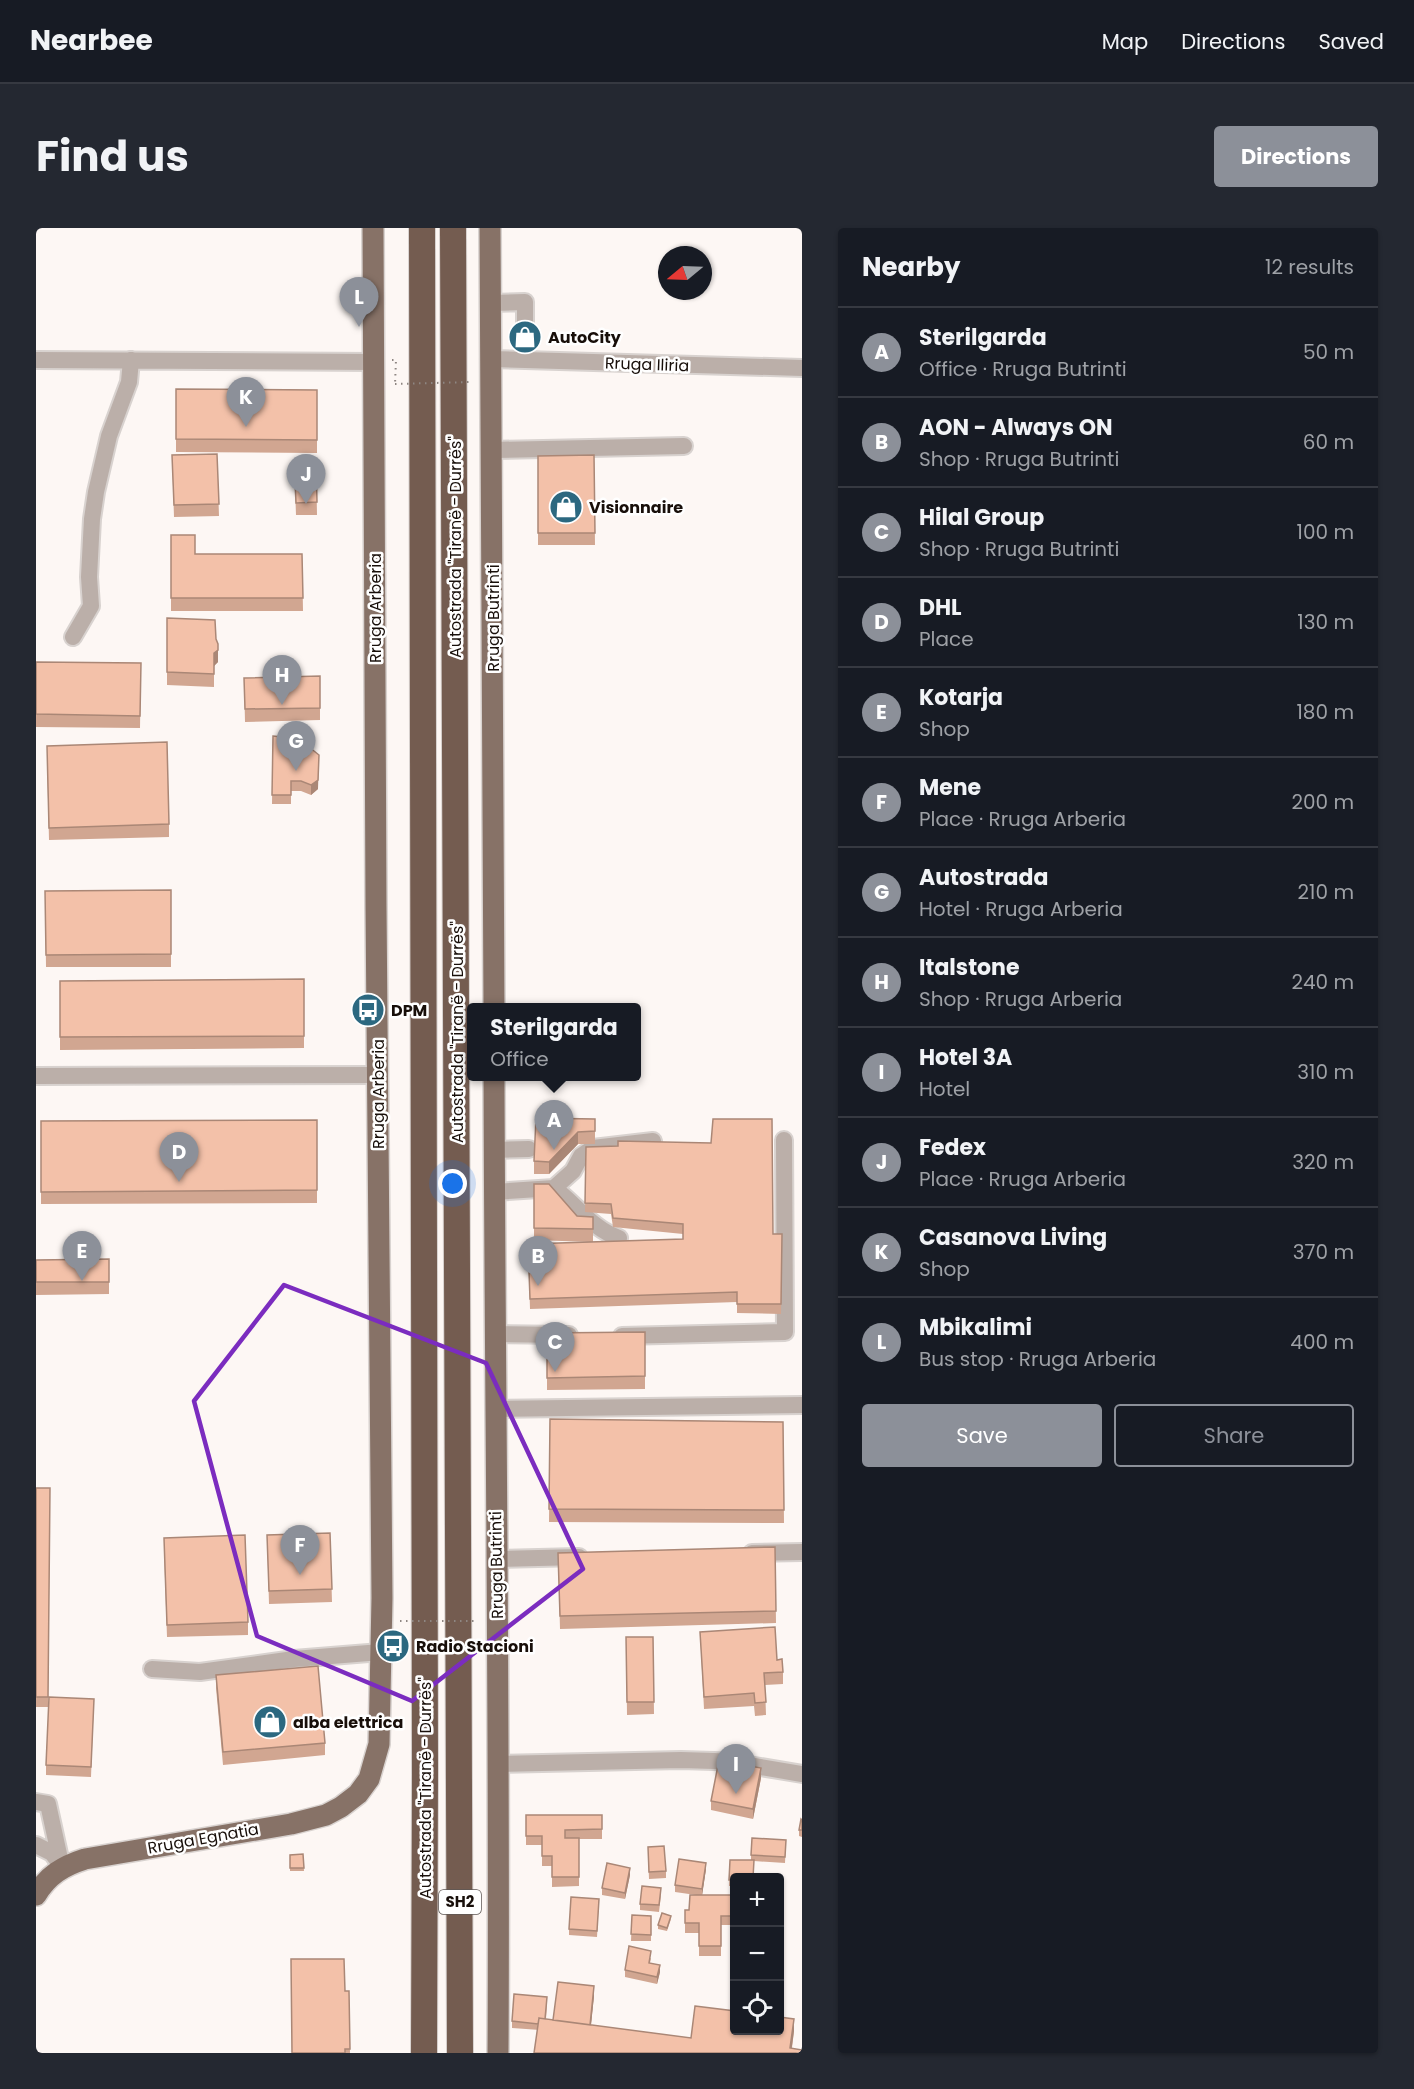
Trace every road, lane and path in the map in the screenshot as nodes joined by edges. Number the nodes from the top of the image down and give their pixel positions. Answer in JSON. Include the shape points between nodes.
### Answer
{"nodes":[{"id":1,"x":373,"y":228,"type":"edge"},
{"id":2,"x":422,"y":228,"type":"edge"},
{"id":3,"x":453,"y":228,"type":"edge"},
{"id":4,"x":490,"y":228,"type":"edge"},
{"id":5,"x":491,"y":303,"type":"junction"},
{"id":6,"x":525,"y":332,"type":"dead end"},
{"id":7,"x":492,"y":359,"type":"junction"},
{"id":8,"x":36,"y":360,"type":"edge"},
{"id":9,"x":131,"y":360,"type":"junction"},
{"id":10,"x":396,"y":360,"type":"dead end"},
{"id":11,"x":374,"y":362,"type":"junction"},
{"id":12,"x":802,"y":368,"type":"edge"},
{"id":13,"x":471,"y":382,"type":"dead end"},
{"id":14,"x":684,"y":447,"type":"dead end"},
{"id":15,"x":492,"y":450,"type":"junction"},
{"id":16,"x":74,"y":637,"type":"dead end"},
{"id":17,"x":494,"y":1003,"type":"edge"},
{"id":18,"x":378,"y":1075,"type":"junction"},
{"id":19,"x":36,"y":1076,"type":"edge"},
{"id":20,"x":494,"y":1081,"type":"edge"},
{"id":21,"x":784,"y":1140,"type":"dead end"},
{"id":22,"x":653,"y":1141,"type":"edge"},
{"id":23,"x":529,"y":1149,"type":"dead end"},
{"id":24,"x":494,"y":1150,"type":"junction"},
{"id":25,"x":554,"y":1188,"type":"junction"},
{"id":26,"x":495,"y":1192,"type":"junction"},
{"id":27,"x":619,"y":1238,"type":"dead end"},
{"id":28,"x":495,"y":1334,"type":"junction"},
{"id":29,"x":585,"y":1336,"type":"edge"},
{"id":30,"x":608,"y":1336,"type":"edge"},
{"id":31,"x":802,"y":1405,"type":"edge"},
{"id":32,"x":495,"y":1409,"type":"junction"},
{"id":33,"x":802,"y":1552,"type":"edge"},
{"id":34,"x":732,"y":1554,"type":"edge"},
{"id":35,"x":591,"y":1557,"type":"edge"},
{"id":36,"x":496,"y":1559,"type":"junction"},
{"id":37,"x":400,"y":1621,"type":"dead end"},
{"id":38,"x":476,"y":1621,"type":"dead end"},
{"id":39,"x":381,"y":1652,"type":"junction"},
{"id":40,"x":152,"y":1669,"type":"dead end"},
{"id":41,"x":499,"y":1764,"type":"junction"},
{"id":42,"x":802,"y":1774,"type":"edge"},
{"id":43,"x":369,"y":1779,"type":"joint"},
{"id":44,"x":36,"y":1802,"type":"edge"},
{"id":45,"x":36,"y":1845,"type":"edge"},
{"id":46,"x":62,"y":1868,"type":"junction"},
{"id":47,"x":36,"y":1895,"type":"edge"},
{"id":48,"x":424,"y":2053,"type":"edge"},
{"id":49,"x":460,"y":2053,"type":"edge"},
{"id":50,"x":498,"y":2053,"type":"edge"}],
"edges":[{"from":1,"to":11,"type":"main road","name":"Rruga Arberia"},
{"from":2,"to":48,"type":"highway","name":"Autostrada \"Tiranë - Durrës\"","number":"SH2"},
{"from":3,"to":49,"type":"highway","name":"Autostrada \"Tiranë - Durrës\"","number":"SH2"},
{"from":4,"to":5,"type":"main road","name":"Rruga Butrinti"},
{"from":5,"to":6,"type":"street","via":[[525,302]]},
{"from":5,"to":7,"type":"main road","name":"Rruga Butrinti"},
{"from":7,"to":12,"type":"street","name":"Rruga Iliria"},
{"from":7,"to":15,"type":"main road","name":"Rruga Butrinti"},
{"from":8,"to":9,"type":"street"},
{"from":9,"to":11,"type":"street"},
{"from":9,"to":16,"type":"street","via":[[129,382],[109,436],[96,492],[89,577],[91,606]]},
{"from":10,"to":13,"type":"path","bridge":true,"via":[[395,384]]},
{"from":11,"to":18,"type":"main road","name":"Rruga Arberia"},
{"from":14,"to":15,"type":"street"},
{"from":15,"to":17,"type":"main road","name":"Rruga Butrinti"},
{"from":18,"to":19,"type":"street"},
{"from":18,"to":39,"type":"main road","name":"Rruga Arberia"},
{"from":20,"to":24,"type":"main road","name":"Rruga Butrinti"},
{"from":21,"to":30,"type":"street","via":[[785,1332]]},
{"from":22,"to":25,"type":"street","via":[[593,1148],[581,1156],[573,1171]]},
{"from":23,"to":24,"type":"street"},
{"from":24,"to":26,"type":"main road","name":"Rruga Butrinti"},
{"from":25,"to":26,"type":"street"},
{"from":25,"to":27,"type":"street","via":[[606,1233]]},
{"from":26,"to":28,"type":"main road","name":"Rruga Butrinti"},
{"from":28,"to":29,"type":"street"},
{"from":28,"to":32,"type":"main road","name":"Rruga Butrinti"},
{"from":31,"to":32,"type":"street"},
{"from":32,"to":36,"type":"main road","name":"Rruga Butrinti"},
{"from":33,"to":34,"type":"street"},
{"from":35,"to":36,"type":"street"},
{"from":36,"to":41,"type":"main road","name":"Rruga Butrinti","via":[[503,1646]]},
{"from":37,"to":38,"type":"path","bridge":true},
{"from":39,"to":40,"type":"street","via":[[200,1672]]},
{"from":39,"to":43,"type":"main road","name":"Rruga Arberia","via":[[380,1744]]},
{"from":41,"to":42,"type":"street","via":[[714,1761]]},
{"from":41,"to":50,"type":"main road","name":"Rruga Butrinti"},
{"from":43,"to":46,"type":"main road","name":"Rruga Egnatia","via":[[342,1807],[310,1820],[104,1855]]},
{"from":44,"to":46,"type":"street","via":[[48,1804]]},
{"from":45,"to":46,"type":"street","via":[[52,1852]]},
{"from":46,"to":47,"type":"main road","name":"Rruga Egnatia","via":[[48,1878]]}]}
